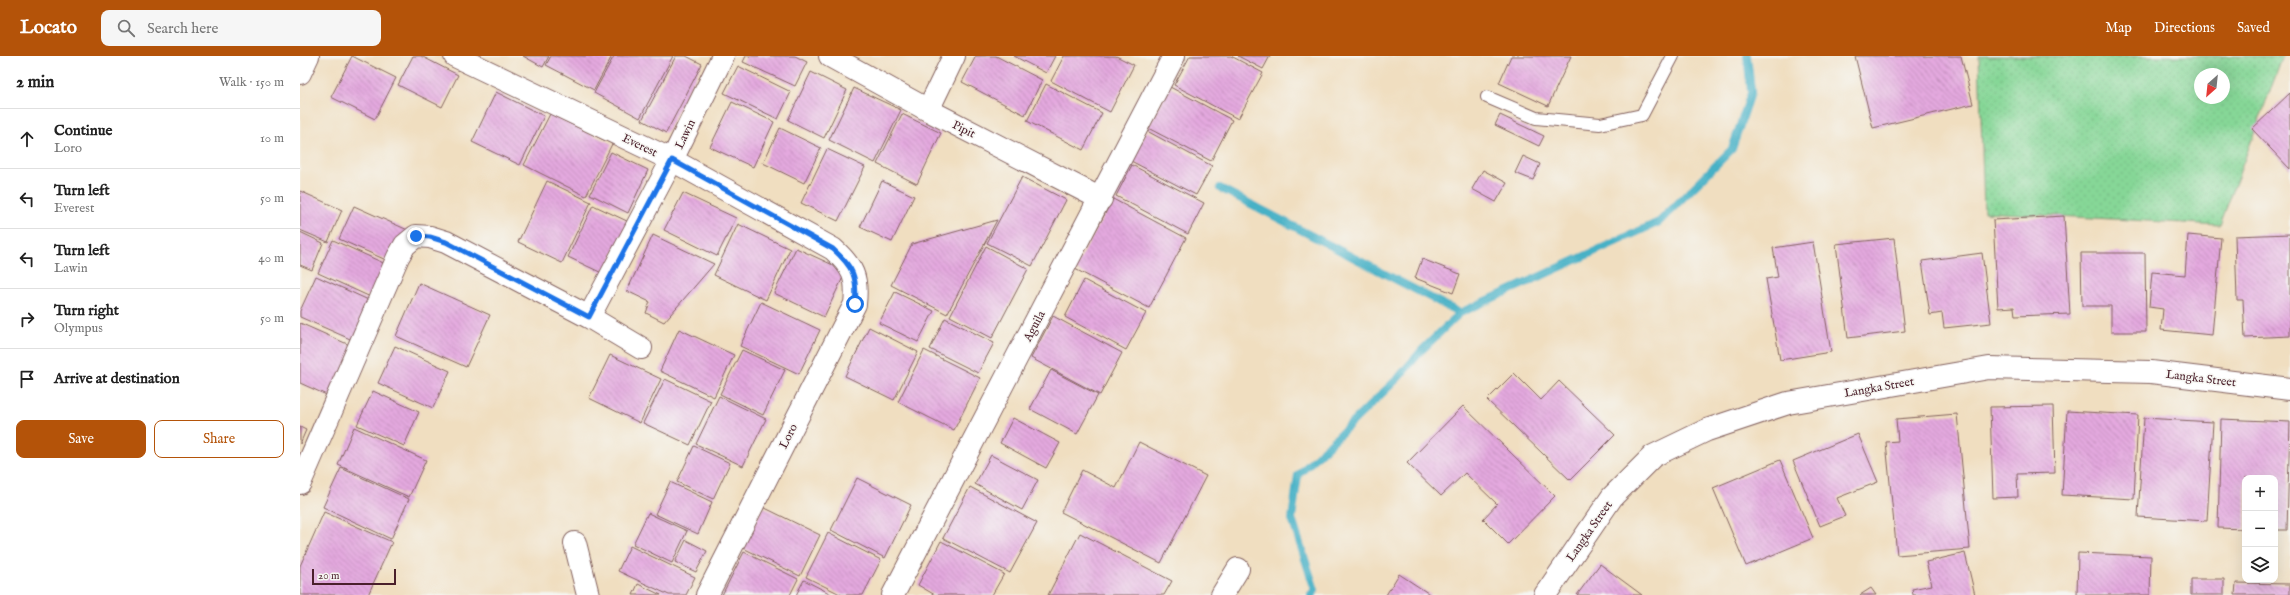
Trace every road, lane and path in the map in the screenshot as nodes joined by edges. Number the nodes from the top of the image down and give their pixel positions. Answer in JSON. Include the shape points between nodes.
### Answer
{"nodes":[{"id":1,"x":308,"y":56,"type":"edge"},
{"id":2,"x":455,"y":56,"type":"edge"},
{"id":3,"x":723,"y":56,"type":"edge"},
{"id":4,"x":830,"y":56,"type":"edge"},
{"id":5,"x":954,"y":56,"type":"edge"},
{"id":6,"x":1174,"y":56,"type":"edge"},
{"id":7,"x":1673,"y":56,"type":"edge"},
{"id":8,"x":300,"y":73,"type":"edge"},
{"id":9,"x":1487,"y":97,"type":"dead end"},
{"id":10,"x":928,"y":110,"type":"junction"},
{"id":11,"x":672,"y":160,"type":"junction"},
{"id":12,"x":1101,"y":199,"type":"junction"},
{"id":13,"x":854,"y":274,"type":"joint"},
{"id":14,"x":589,"y":317,"type":"junction"},
{"id":15,"x":641,"y":348,"type":"dead end"},
{"id":16,"x":2290,"y":389,"type":"edge"},
{"id":17,"x":300,"y":483,"type":"edge"},
{"id":18,"x":575,"y":543,"type":"dead end"},
{"id":19,"x":1238,"y":569,"type":"dead end"},
{"id":20,"x":588,"y":595,"type":"edge"},
{"id":21,"x":707,"y":595,"type":"edge"},
{"id":22,"x":893,"y":595,"type":"edge"},
{"id":23,"x":1222,"y":595,"type":"edge"},
{"id":24,"x":1546,"y":595,"type":"edge"}],
"edges":[{"from":1,"to":8,"type":"street"},
{"from":2,"to":11,"type":"street","name":"Everest"},
{"from":3,"to":11,"type":"street","name":"Lawin"},
{"from":4,"to":10,"type":"street","name":"Pipit"},
{"from":5,"to":10,"type":"street"},
{"from":6,"to":12,"type":"street","name":"Aguila"},
{"from":7,"to":9,"type":"lane","via":[[1642,115],[1607,123],[1536,118]]},
{"from":10,"to":12,"type":"street","name":"Pipit"},
{"from":11,"to":13,"type":"street","name":"Everest","via":[[833,249],[846,260]]},
{"from":11,"to":14,"type":"street","name":"Lawin"},
{"from":12,"to":22,"type":"street","name":"Aguila"},
{"from":13,"to":21,"type":"street","name":"Loro","via":[[857,288],[855,304]]},
{"from":14,"to":15,"type":"street"},
{"from":14,"to":17,"type":"street","via":[[446,242],[416,236],[405,245],[398,257]]},
{"from":16,"to":24,"type":"street","name":"Langka Street","via":[[2151,372],[1989,368],[1788,403],[1707,430],[1653,456],[1612,497]]},
{"from":18,"to":20,"type":"street"},
{"from":19,"to":23,"type":"street"}]}
